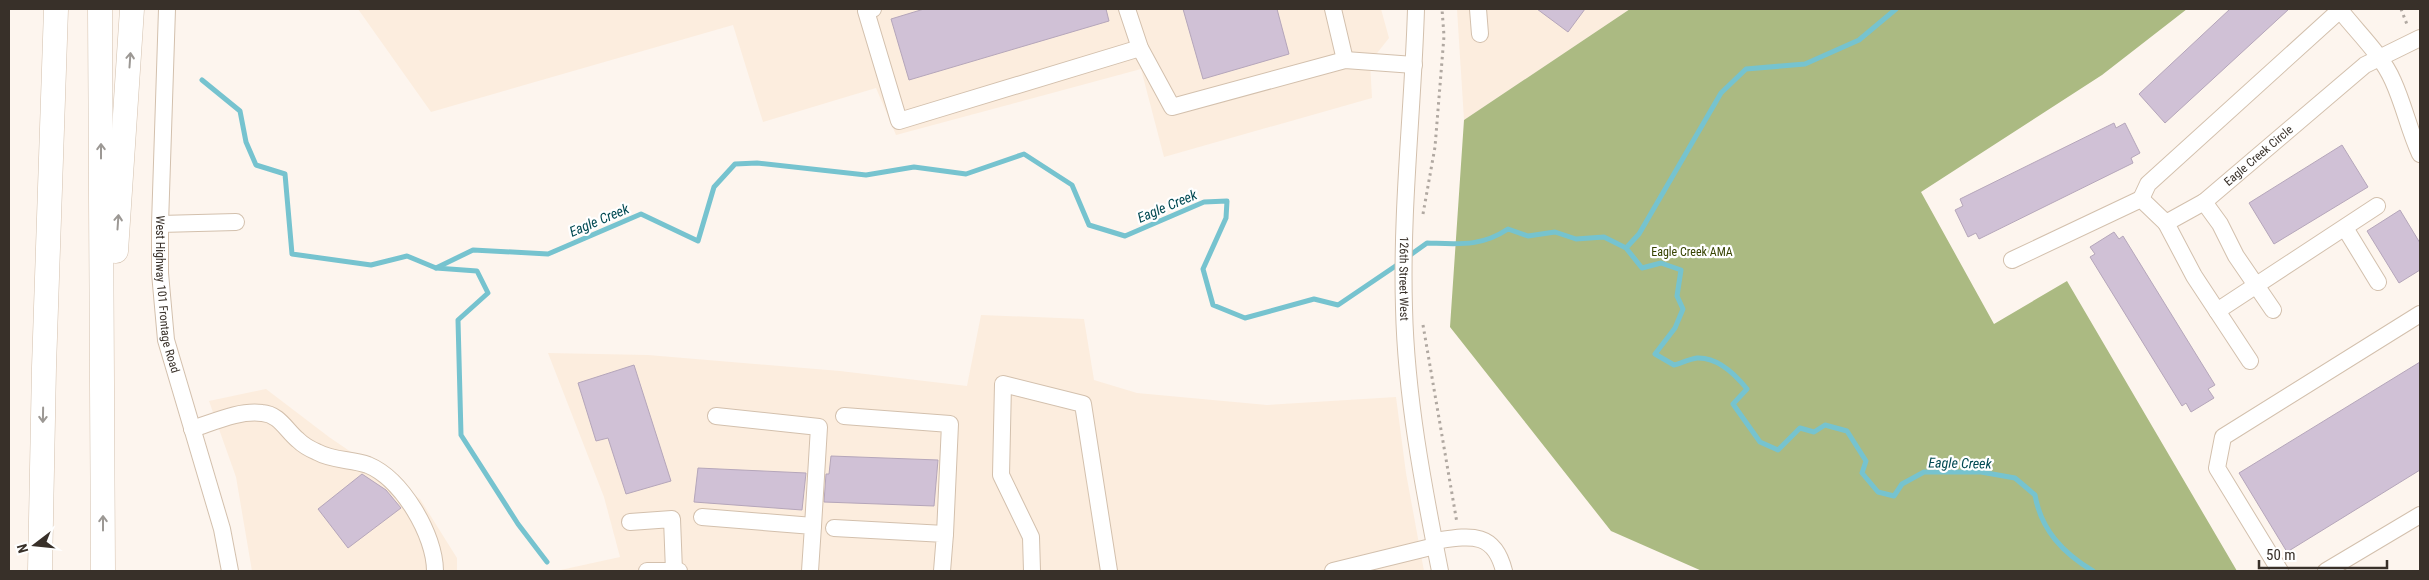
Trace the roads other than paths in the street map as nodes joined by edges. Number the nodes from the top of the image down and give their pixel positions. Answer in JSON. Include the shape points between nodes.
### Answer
{"nodes":[{"id":1,"x":39,"y":9,"type":"edge"},
{"id":2,"x":56,"y":9,"type":"edge"},
{"id":3,"x":100,"y":9,"type":"edge"},
{"id":4,"x":132,"y":9,"type":"edge"},
{"id":5,"x":166,"y":9,"type":"edge"},
{"id":6,"x":873,"y":9,"type":"edge"},
{"id":7,"x":1127,"y":9,"type":"edge"},
{"id":8,"x":1333,"y":9,"type":"edge"},
{"id":9,"x":1416,"y":9,"type":"edge"},
{"id":10,"x":1478,"y":9,"type":"edge"},
{"id":11,"x":1480,"y":34,"type":"dead end"},
{"id":12,"x":2420,"y":38,"type":"edge"},
{"id":13,"x":1140,"y":48,"type":"junction"},
{"id":14,"x":2378,"y":58,"type":"junction"},
{"id":15,"x":1345,"y":60,"type":"junction"},
{"id":16,"x":1414,"y":65,"type":"junction"},
{"id":17,"x":2420,"y":154,"type":"edge"},
{"id":18,"x":2141,"y":199,"type":"junction"},
{"id":19,"x":2204,"y":202,"type":"junction"},
{"id":20,"x":2376,"y":206,"type":"dead end"},
{"id":21,"x":236,"y":222,"type":"dead end"},
{"id":22,"x":2166,"y":223,"type":"junction"},
{"id":23,"x":160,"y":224,"type":"junction"},
{"id":24,"x":2345,"y":228,"type":"junction"},
{"id":25,"x":2012,"y":260,"type":"dead end"},
{"id":26,"x":2378,"y":282,"type":"dead end"},
{"id":27,"x":2255,"y":284,"type":"junction"},
{"id":28,"x":2273,"y":310,"type":"dead end"},
{"id":29,"x":2217,"y":311,"type":"junction"},
{"id":30,"x":2420,"y":314,"type":"edge"},
{"id":31,"x":2250,"y":360,"type":"dead end"},
{"id":32,"x":44,"y":366,"type":"junction"},
{"id":33,"x":716,"y":416,"type":"dead end"},
{"id":34,"x":844,"y":416,"type":"dead end"},
{"id":35,"x":103,"y":427,"type":"junction"},
{"id":36,"x":192,"y":429,"type":"junction"},
{"id":37,"x":2420,"y":515,"type":"edge"},
{"id":38,"x":702,"y":517,"type":"dead end"},
{"id":39,"x":630,"y":522,"type":"dead end"},
{"id":40,"x":813,"y":526,"type":"junction"},
{"id":41,"x":834,"y":528,"type":"dead end"},
{"id":42,"x":945,"y":534,"type":"junction"},
{"id":43,"x":1434,"y":543,"type":"junction"},
{"id":44,"x":40,"y":571,"type":"edge"},
{"id":45,"x":103,"y":571,"type":"edge"},
{"id":46,"x":230,"y":571,"type":"edge"},
{"id":47,"x":435,"y":571,"type":"edge"},
{"id":48,"x":647,"y":571,"type":"edge"},
{"id":49,"x":674,"y":571,"type":"edge"},
{"id":50,"x":679,"y":571,"type":"edge"},
{"id":51,"x":810,"y":571,"type":"edge"},
{"id":52,"x":942,"y":571,"type":"edge"},
{"id":53,"x":1032,"y":571,"type":"edge"},
{"id":54,"x":1109,"y":571,"type":"edge"},
{"id":55,"x":1333,"y":571,"type":"edge"},
{"id":56,"x":1440,"y":571,"type":"edge"},
{"id":57,"x":1504,"y":571,"type":"edge"},
{"id":58,"x":2280,"y":571,"type":"edge"},
{"id":59,"x":2326,"y":571,"type":"edge"}],
"edges":[{"from":1,"to":32,"type":"highway"},
{"from":2,"to":32,"type":"highway"},
{"from":35,"to":3,"type":"highway","one_way":true},
{"from":35,"to":4,"type":"highway","one_way":true},
{"from":5,"to":23,"type":"street","name":"West Highway 101 Frontage Road"},
{"from":6,"to":13,"type":"street","via":[[866,11],[899,121]]},
{"from":7,"to":13,"type":"street"},
{"from":8,"to":15,"type":"street"},
{"from":9,"to":16,"type":"street","name":"126th Street West"},
{"from":10,"to":11,"type":"street"},
{"from":12,"to":14,"type":"street","name":"Eagle Creek Circle"},
{"from":13,"to":15,"type":"street","via":[[1172,107]]},
{"from":14,"to":17,"type":"street","via":[[2393,80]]},
{"from":14,"to":18,"type":"street","via":[[2340,10],[2148,184]]},
{"from":14,"to":19,"type":"street","name":"Eagle Creek Circle","via":[[2365,65]]},
{"from":15,"to":16,"type":"street"},
{"from":16,"to":43,"type":"street","name":"126th Street West","via":[[1403,226],[1404,310],[1414,416]]},
{"from":18,"to":22,"type":"street"},
{"from":18,"to":25,"type":"street"},
{"from":19,"to":22,"type":"street","name":"Eagle Creek Circle"},
{"from":19,"to":27,"type":"street"},
{"from":20,"to":24,"type":"street"},
{"from":21,"to":23,"type":"street"},
{"from":22,"to":29,"type":"street"},
{"from":23,"to":36,"type":"street","name":"West Highway 101 Frontage Road","via":[[160,273],[166,340]]},
{"from":24,"to":26,"type":"street"},
{"from":24,"to":27,"type":"street"},
{"from":27,"to":28,"type":"street"},
{"from":27,"to":29,"type":"street"},
{"from":29,"to":31,"type":"street"},
{"from":30,"to":58,"type":"street","via":[[2223,437],[2217,468]]},
{"from":32,"to":44,"type":"highway","one_way":true},
{"from":33,"to":40,"type":"street","via":[[819,427]]},
{"from":34,"to":42,"type":"street","via":[[950,424]]},
{"from":45,"to":35,"type":"highway","one_way":true},
{"from":36,"to":46,"type":"street","name":"West Highway 101 Frontage Road","via":[[222,529]]},
{"from":36,"to":47,"type":"street","via":[[246,413],[269,414],[318,453],[373,468],[385,475],[406,497],[420,520]]},
{"from":37,"to":59,"type":"street"},
{"from":38,"to":40,"type":"street"},
{"from":39,"to":49,"type":"street","via":[[672,519]]},
{"from":40,"to":51,"type":"street"},
{"from":41,"to":42,"type":"street"},
{"from":42,"to":52,"type":"street"},
{"from":43,"to":55,"type":"street"},
{"from":43,"to":56,"type":"street","name":"126th Street West"},
{"from":43,"to":57,"type":"street","via":[[1459,538],[1485,540],[1493,546]]},
{"from":48,"to":49,"type":"street"},
{"from":49,"to":50,"type":"street"},
{"from":53,"to":54,"type":"street","via":[[1031,537],[1002,475],[1003,384],[1083,404]]}]}
